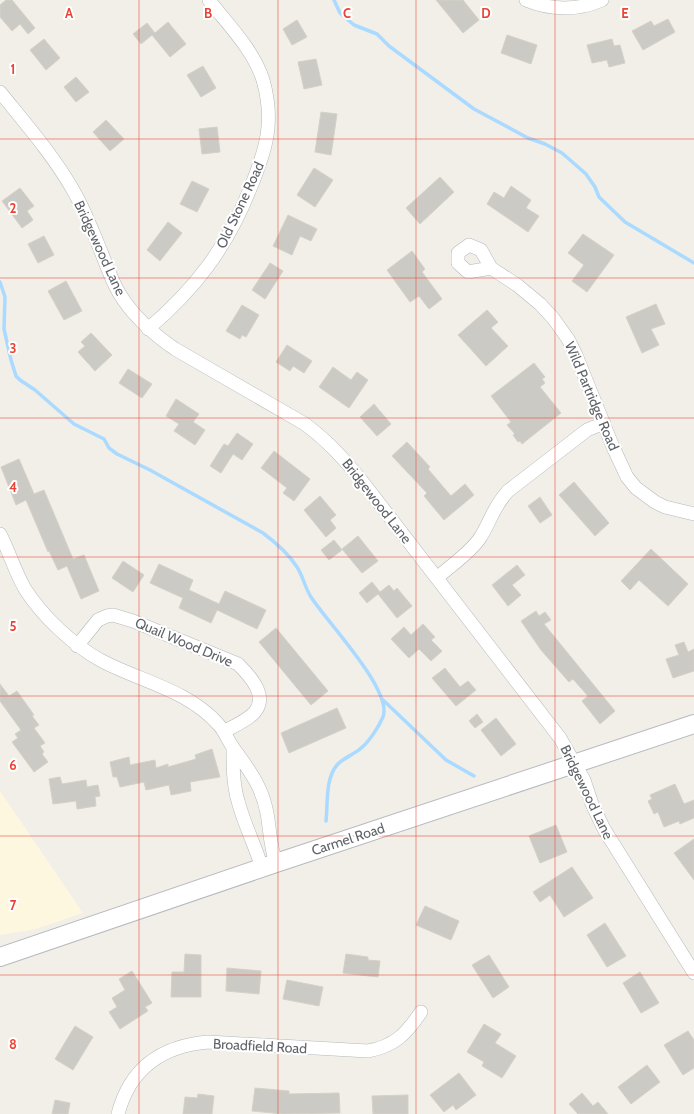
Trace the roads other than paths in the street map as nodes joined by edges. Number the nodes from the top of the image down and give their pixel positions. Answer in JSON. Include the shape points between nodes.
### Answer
{"nodes":[{"id":1,"x":209,"y":0,"type":"edge"},
{"id":2,"x":526,"y":0,"type":"edge"},
{"id":3,"x":602,"y":0,"type":"edge"},
{"id":4,"x":0,"y":92,"type":"edge"},
{"id":5,"x":491,"y":268,"type":"dead end"},
{"id":6,"x":148,"y":328,"type":"junction"},
{"id":7,"x":604,"y":423,"type":"junction"},
{"id":8,"x":694,"y":514,"type":"edge"},
{"id":9,"x":0,"y":534,"type":"edge"},
{"id":10,"x":437,"y":578,"type":"junction"},
{"id":11,"x":77,"y":646,"type":"junction"},
{"id":12,"x":694,"y":724,"type":"edge"},
{"id":13,"x":224,"y":731,"type":"junction"},
{"id":14,"x":233,"y":748,"type":"junction"},
{"id":15,"x":575,"y":763,"type":"junction"},
{"id":16,"x":269,"y":866,"type":"junction"},
{"id":17,"x":1,"y":956,"type":"edge"},
{"id":18,"x":694,"y":973,"type":"edge"},
{"id":19,"x":421,"y":1012,"type":"dead end"},
{"id":20,"x":118,"y":1114,"type":"edge"}],
"edges":[{"from":1,"to":6,"type":"street","name":"Old Stone Road","via":[[254,59],[262,79],[268,108],[268,137],[244,204],[217,254],[189,290]]},
{"from":2,"to":3,"type":"street","via":[[555,8],[579,7]]},
{"from":4,"to":6,"type":"street","name":"Bridgewood Lane","via":[[58,166],[85,211],[119,293]]},
{"from":5,"to":7,"type":"street","name":"Wild Partridge Road","via":[[517,285],[553,318],[576,355]]},
{"from":6,"to":10,"type":"street","name":"Bridgewood Lane","via":[[175,349],[287,413],[320,436],[342,456]]},
{"from":7,"to":8,"type":"street","name":"Wild Partridge Road","via":[[627,476],[636,488],[665,507]]},
{"from":7,"to":10,"type":"street","via":[[587,430],[508,491],[499,500],[480,539]]},
{"from":9,"to":11,"type":"street","via":[[25,588],[55,625]]},
{"from":10,"to":15,"type":"street","name":"Bridgewood Lane","via":[[560,738]]},
{"from":11,"to":13,"type":"street","via":[[102,661],[176,693],[199,707]]},
{"from":11,"to":13,"type":"street","name":"Quail Wood Drive","via":[[98,620],[113,614],[238,664],[258,689],[258,705],[254,712]]},
{"from":12,"to":15,"type":"main road","name":"Carmel Road"},
{"from":13,"to":14,"type":"street"},
{"from":14,"to":16,"type":"street","via":[[237,799],[245,823]]},
{"from":14,"to":16,"type":"street","via":[[249,769],[264,797],[272,851]]},
{"from":15,"to":16,"type":"main road","name":"Carmel Road"},
{"from":15,"to":18,"type":"street","name":"Bridgewood Lane","via":[[604,829]]},
{"from":16,"to":17,"type":"main road","name":"Carmel Road"},
{"from":19,"to":20,"type":"street","name":"Broadfield Road","via":[[397,1040],[368,1051],[208,1042],[173,1049],[159,1056],[136,1076],[126,1091]]}]}
